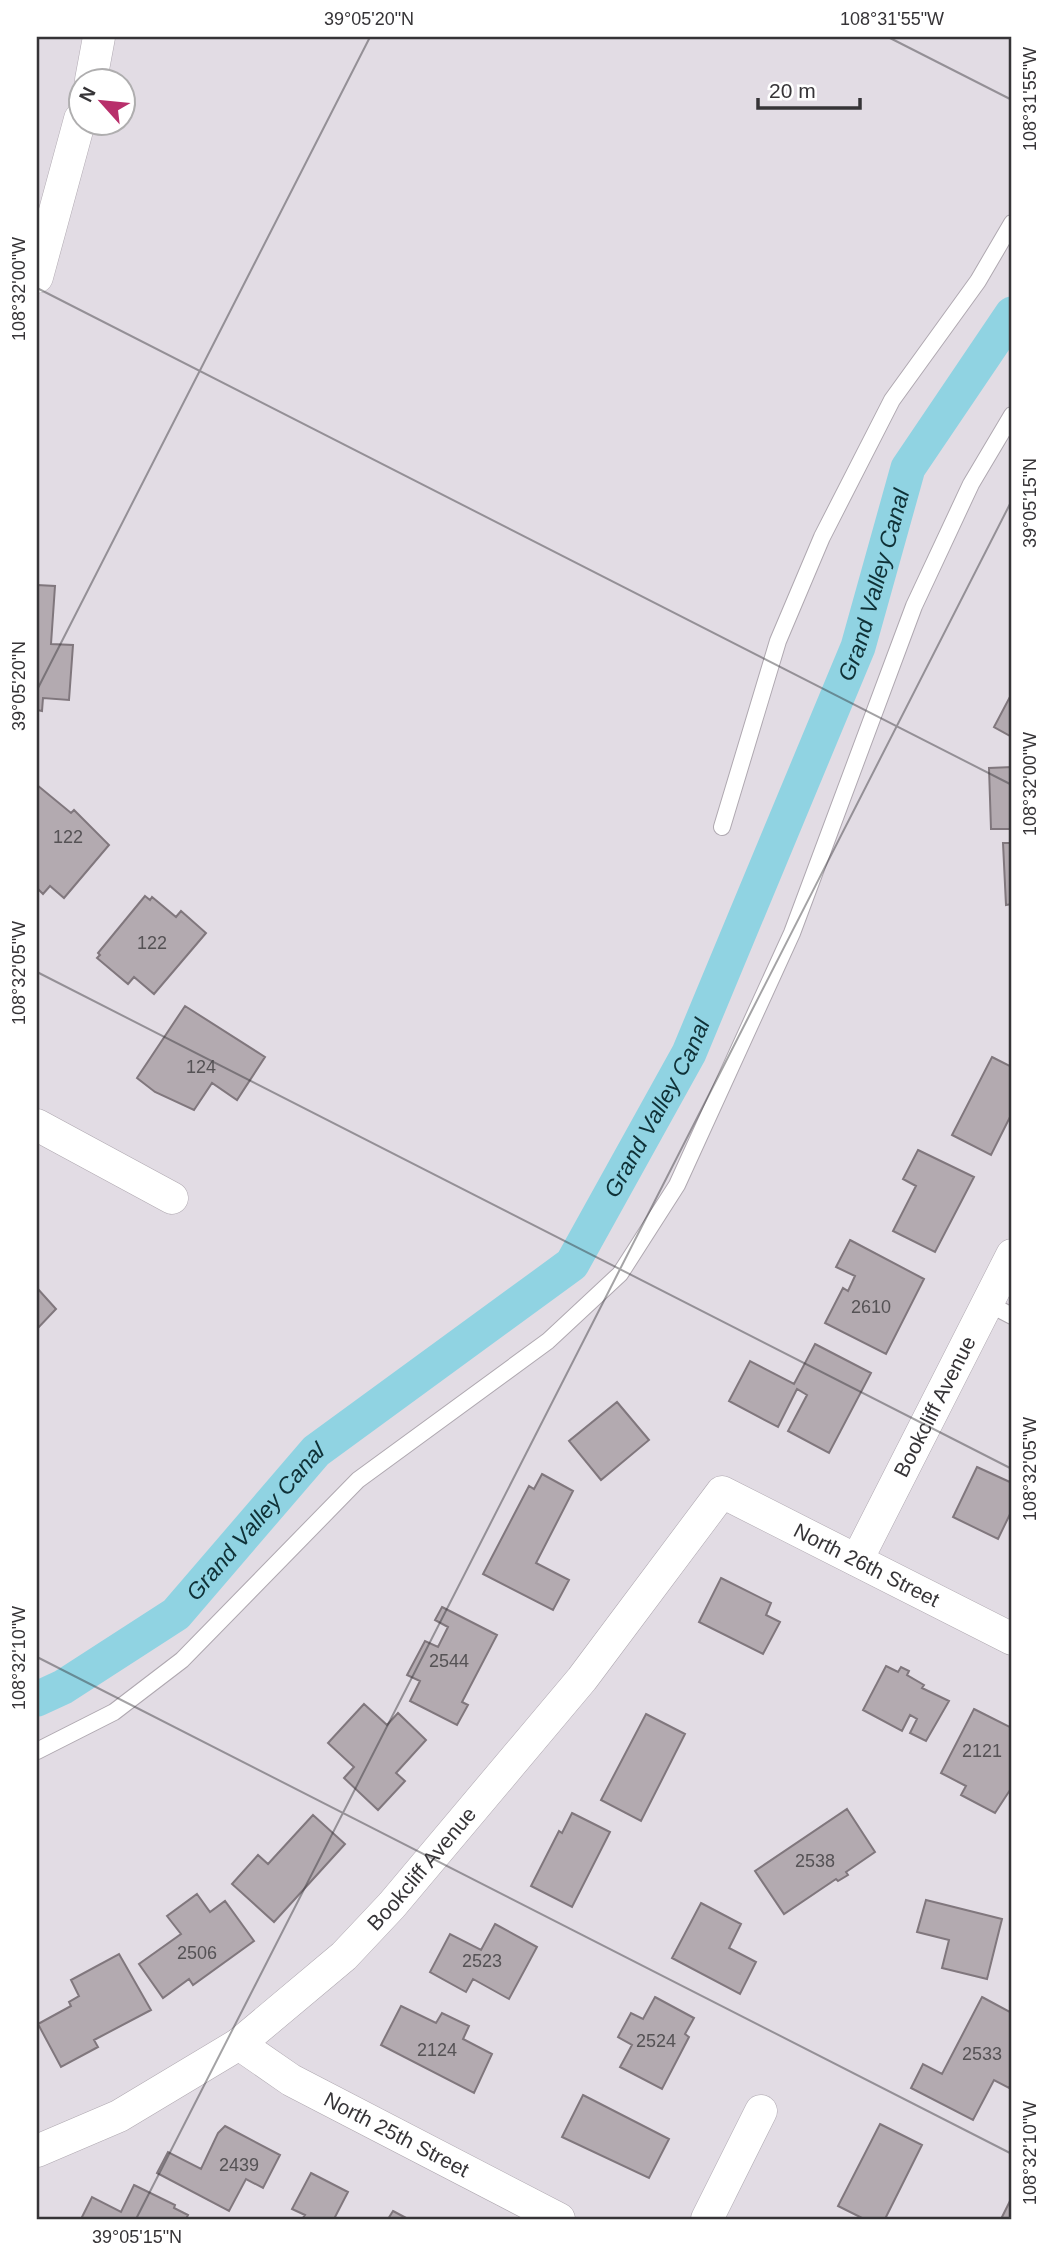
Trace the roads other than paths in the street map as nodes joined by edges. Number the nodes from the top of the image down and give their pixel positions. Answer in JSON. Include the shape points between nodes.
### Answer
{"nodes":[{"id":1,"x":99,"y":37,"type":"edge"},
{"id":2,"x":94,"y":66,"type":"edge"},
{"id":3,"x":75,"y":136,"type":"edge"},
{"id":4,"x":1012,"y":223,"type":"edge"},
{"id":5,"x":37,"y":277,"type":"edge"},
{"id":6,"x":1012,"y":415,"type":"edge"},
{"id":7,"x":722,"y":827,"type":"dead end"},
{"id":8,"x":37,"y":1125,"type":"edge"},
{"id":9,"x":172,"y":1198,"type":"dead end"},
{"id":10,"x":1012,"y":1255,"type":"edge"},
{"id":11,"x":1000,"y":1310,"type":"edge"},
{"id":12,"x":722,"y":1492,"type":"joint"},
{"id":13,"x":857,"y":1560,"type":"junction"},
{"id":14,"x":1012,"y":1639,"type":"edge"},
{"id":15,"x":37,"y":1751,"type":"edge"},
{"id":16,"x":239,"y":2044,"type":"junction"},
{"id":17,"x":761,"y":2112,"type":"dead end"},
{"id":18,"x":37,"y":2151,"type":"edge"},
{"id":19,"x":559,"y":2219,"type":"edge"},
{"id":20,"x":707,"y":2219,"type":"edge"}],
"edges":[{"from":1,"to":2,"type":"street"},
{"from":3,"to":5,"type":"street"},
{"from":4,"to":7,"type":"lane","via":[[978,281],[892,400],[822,537],[778,641]]},
{"from":6,"to":15,"type":"lane","via":[[971,484],[914,606],[792,933],[758,1009],[677,1185],[621,1274],[548,1341],[358,1480],[182,1660],[114,1712]]},
{"from":8,"to":9,"type":"street"},
{"from":10,"to":11,"type":"street","name":"Bookcliff Avenue"},
{"from":11,"to":13,"type":"street","name":"Bookcliff Avenue"},
{"from":12,"to":13,"type":"street","name":"North 26th Street"},
{"from":12,"to":16,"type":"street","name":"Bookcliff Avenue","via":[[582,1679],[391,1905],[344,1956]]},
{"from":13,"to":14,"type":"street","name":"North 26th Street"},
{"from":16,"to":18,"type":"street","name":"Bookcliff Avenue","via":[[119,2116]]},
{"from":16,"to":19,"type":"street","name":"North 25th Street","via":[[291,2080]]},
{"from":17,"to":20,"type":"street"}]}
